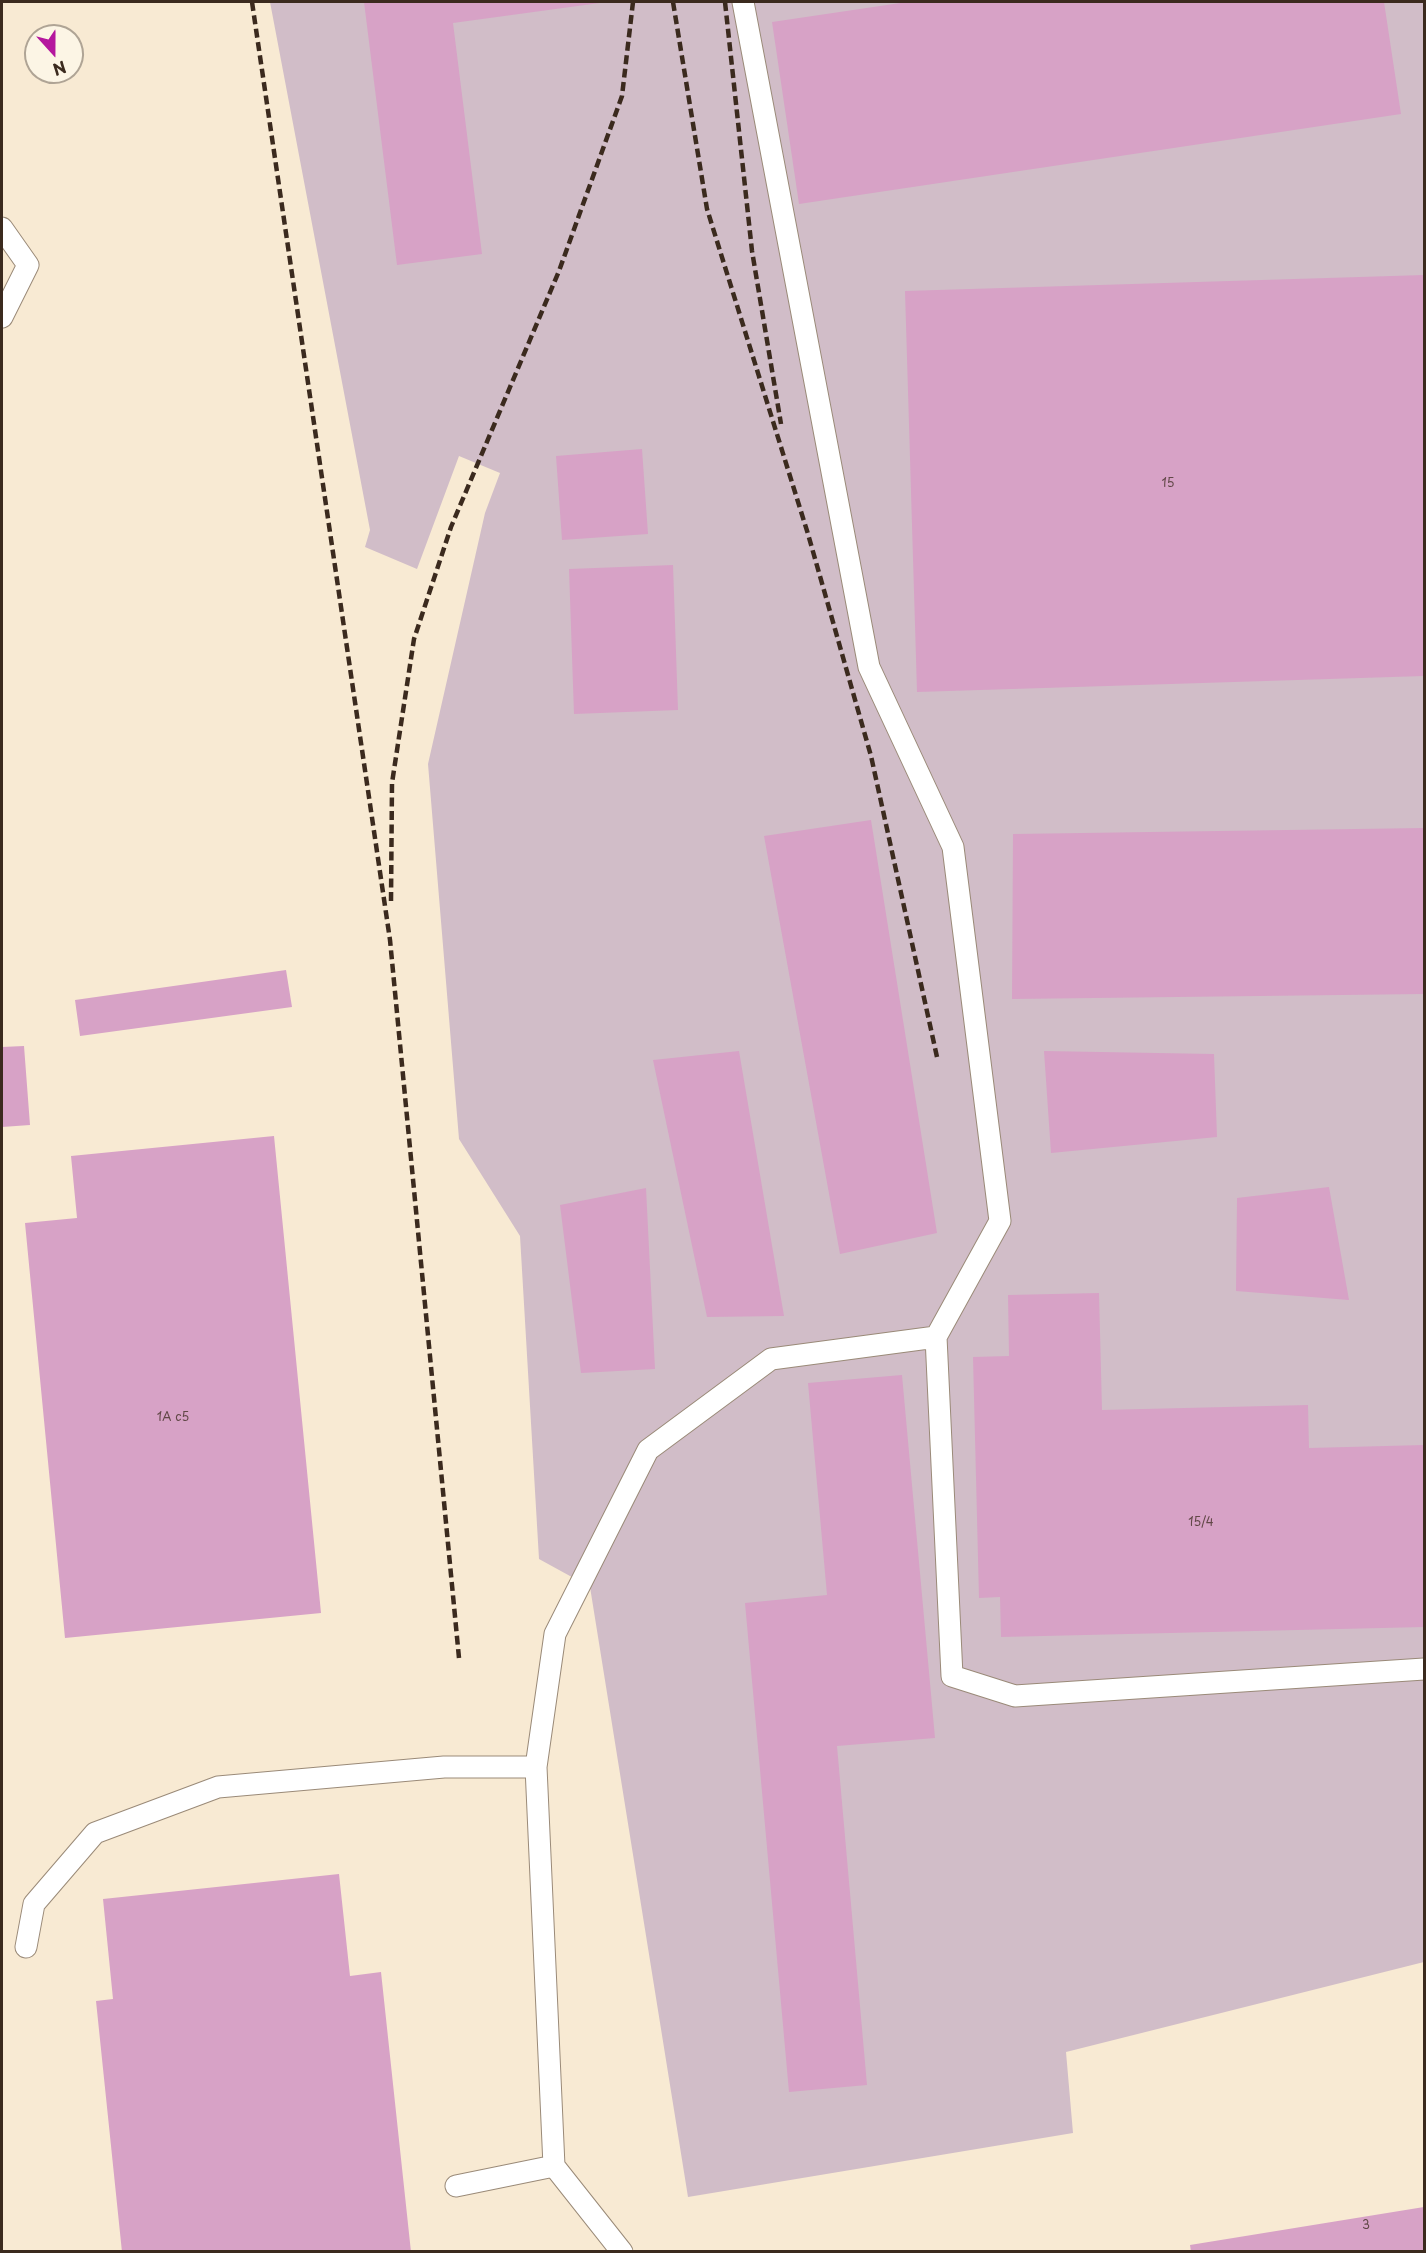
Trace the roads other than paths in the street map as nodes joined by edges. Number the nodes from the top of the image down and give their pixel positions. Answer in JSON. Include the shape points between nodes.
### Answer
{"nodes":[{"id":1,"x":743,"y":2,"type":"edge"},
{"id":2,"x":2,"y":228,"type":"edge"},
{"id":3,"x":2,"y":318,"type":"edge"},
{"id":4,"x":936,"y":1337,"type":"junction"},
{"id":5,"x":1425,"y":1669,"type":"edge"},
{"id":6,"x":536,"y":1767,"type":"junction"},
{"id":7,"x":26,"y":1947,"type":"dead end"},
{"id":8,"x":554,"y":2166,"type":"junction"},
{"id":9,"x":456,"y":2186,"type":"dead end"},
{"id":10,"x":622,"y":2252,"type":"edge"}],
"edges":[{"from":1,"to":4,"type":"lane","via":[[869,667],[953,848],[1000,1221]]},
{"from":2,"to":3,"type":"lane","via":[[28,266]]},
{"from":4,"to":5,"type":"lane","via":[[952,1676],[1015,1696]]},
{"from":4,"to":6,"type":"lane","via":[[771,1359],[648,1450],[555,1634]]},
{"from":6,"to":7,"type":"lane","via":[[444,1767],[218,1787],[95,1833],[34,1904]]},
{"from":6,"to":8,"type":"lane"},
{"from":8,"to":9,"type":"lane"},
{"from":8,"to":10,"type":"lane"}]}
